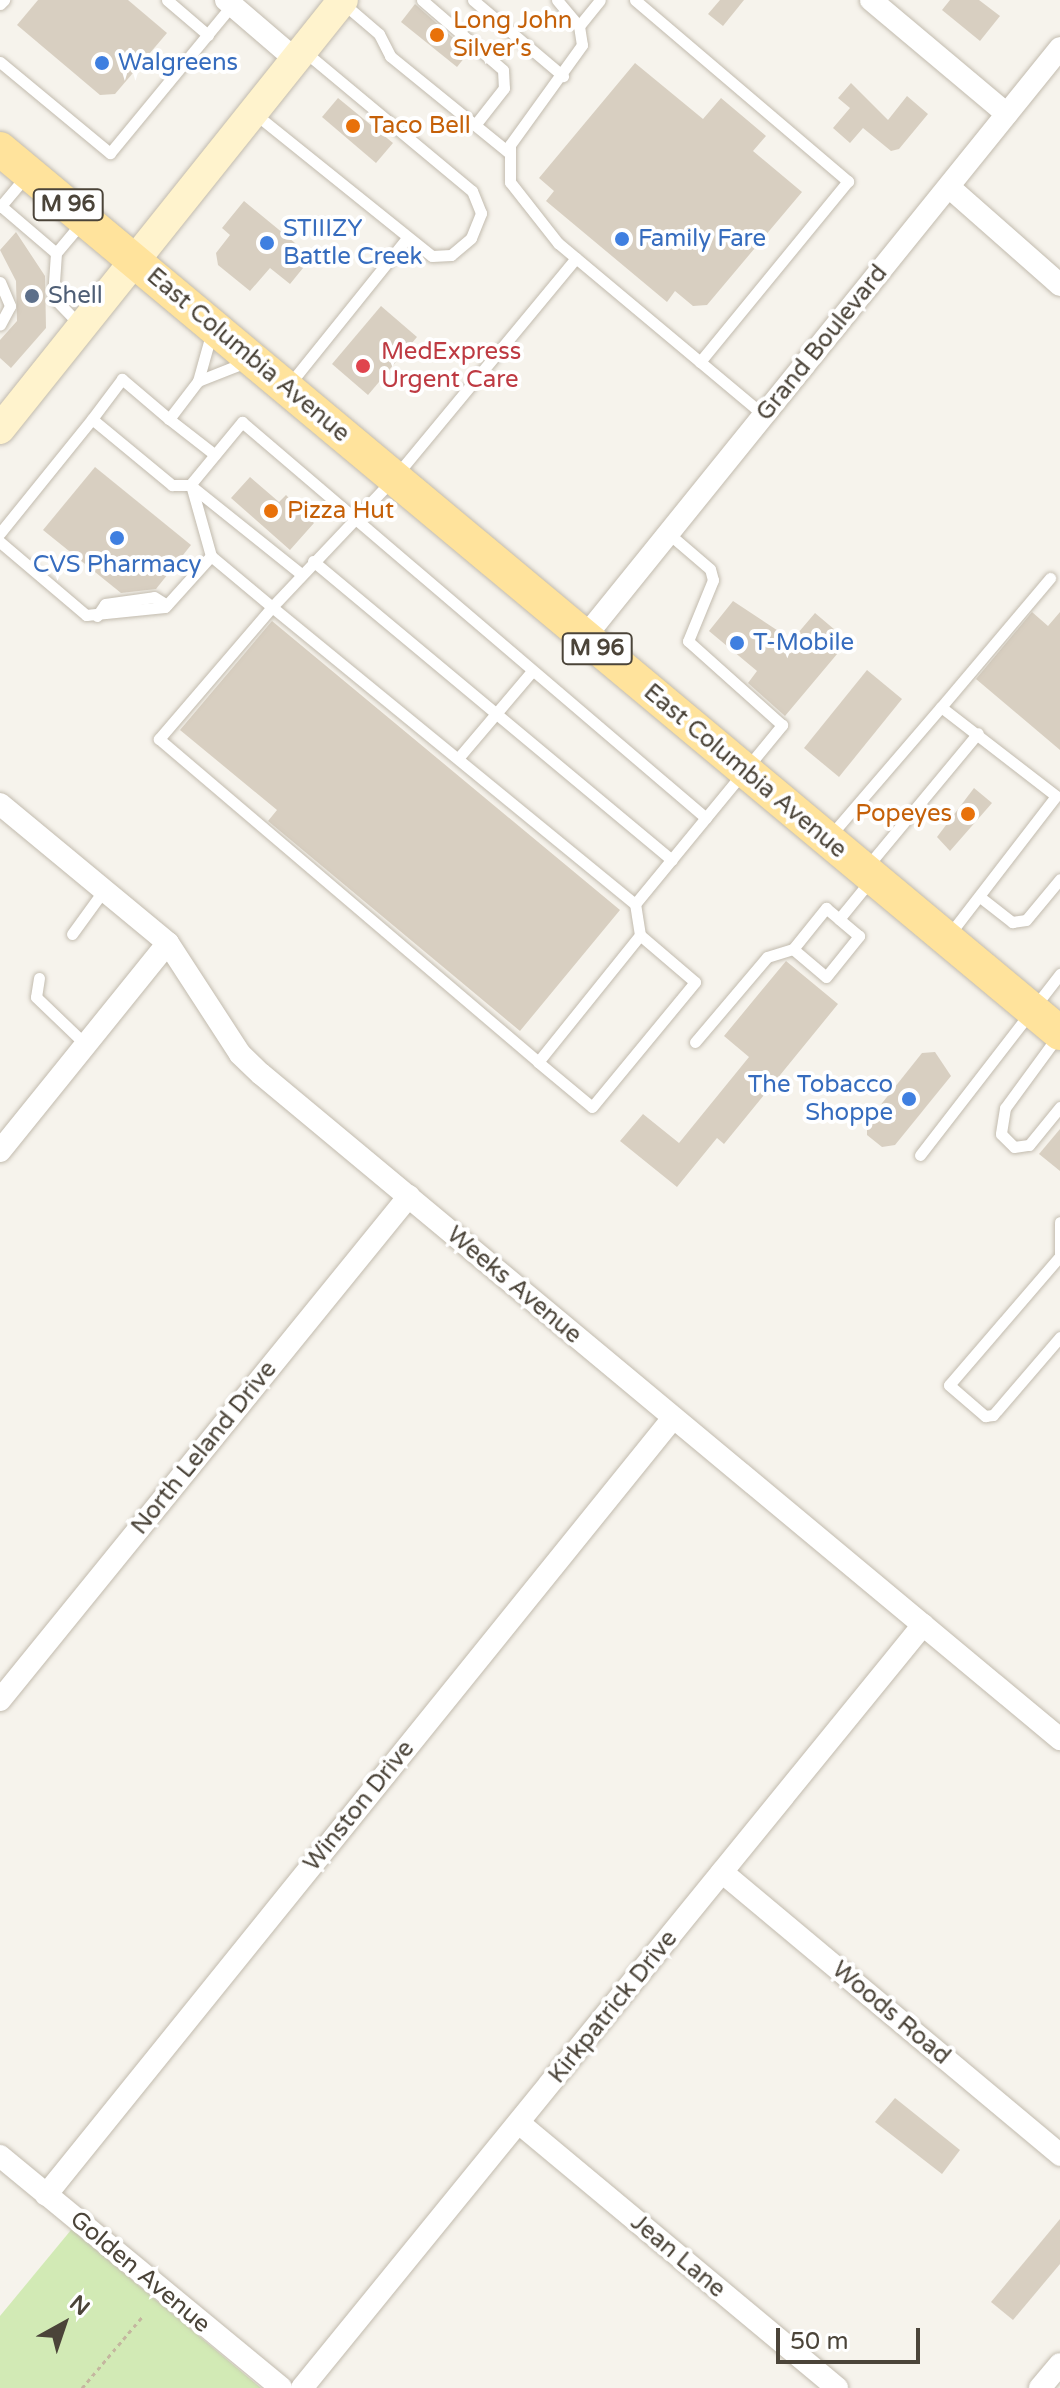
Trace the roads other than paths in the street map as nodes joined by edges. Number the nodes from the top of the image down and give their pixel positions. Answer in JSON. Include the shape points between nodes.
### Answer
{"nodes":[{"id":1,"x":167,"y":0,"type":"edge"},
{"id":2,"x":422,"y":0,"type":"edge"},
{"id":3,"x":557,"y":0,"type":"edge"},
{"id":4,"x":600,"y":0,"type":"edge"},
{"id":5,"x":635,"y":0,"type":"edge"},
{"id":6,"x":871,"y":0,"type":"edge"},
{"id":7,"x":342,"y":1,"type":"edge"},
{"id":8,"x":229,"y":3,"type":"edge"},
{"id":9,"x":482,"y":3,"type":"edge"},
{"id":10,"x":579,"y":26,"type":"junction"},
{"id":11,"x":208,"y":35,"type":"junction"},
{"id":12,"x":1060,"y":48,"type":"edge"},
{"id":13,"x":300,"y":55,"type":"junction"},
{"id":14,"x":0,"y":62,"type":"edge"},
{"id":15,"x":563,"y":76,"type":"junction"},
{"id":16,"x":254,"y":113,"type":"junction"},
{"id":17,"x":1007,"y":114,"type":"junction"},
{"id":18,"x":475,"y":125,"type":"junction"},
{"id":19,"x":0,"y":149,"type":"edge"},
{"id":20,"x":508,"y":152,"type":"junction"},
{"id":21,"x":29,"y":173,"type":"junction"},
{"id":22,"x":949,"y":187,"type":"junction"},
{"id":23,"x":1,"y":207,"type":"edge"},
{"id":24,"x":84,"y":218,"type":"junction"},
{"id":25,"x":408,"y":237,"type":"junction"},
{"id":26,"x":56,"y":253,"type":"junction"},
{"id":27,"x":576,"y":258,"type":"junction"},
{"id":28,"x":137,"y":261,"type":"junction"},
{"id":29,"x":0,"y":282,"type":"edge"},
{"id":30,"x":1060,"y":285,"type":"edge"},
{"id":31,"x":0,"y":325,"type":"edge"},
{"id":32,"x":214,"y":326,"type":"junction"},
{"id":33,"x":83,"y":328,"type":"junction"},
{"id":34,"x":253,"y":359,"type":"junction"},
{"id":35,"x":700,"y":362,"type":"junction"},
{"id":36,"x":198,"y":381,"type":"junction"},
{"id":37,"x":287,"y":388,"type":"junction"},
{"id":38,"x":6,"y":410,"type":"edge"},
{"id":39,"x":764,"y":415,"type":"junction"},
{"id":40,"x":92,"y":419,"type":"junction"},
{"id":41,"x":169,"y":419,"type":"junction"},
{"id":42,"x":215,"y":455,"type":"junction"},
{"id":43,"x":394,"y":478,"type":"junction"},
{"id":44,"x":190,"y":485,"type":"junction"},
{"id":45,"x":350,"y":517,"type":"junction"},
{"id":46,"x":0,"y":533,"type":"edge"},
{"id":47,"x":668,"y":533,"type":"junction"},
{"id":48,"x":0,"y":542,"type":"edge"},
{"id":49,"x":211,"y":556,"type":"junction"},
{"id":50,"x":313,"y":561,"type":"junction"},
{"id":51,"x":300,"y":573,"type":"junction"},
{"id":52,"x":1050,"y":578,"type":"dead end"},
{"id":53,"x":272,"y":607,"type":"junction"},
{"id":54,"x":584,"y":638,"type":"junction"},
{"id":55,"x":532,"y":671,"type":"junction"},
{"id":56,"x":941,"y":707,"type":"junction"},
{"id":57,"x":496,"y":714,"type":"junction"},
{"id":58,"x":978,"y":733,"type":"junction"},
{"id":59,"x":460,"y":756,"type":"junction"},
{"id":60,"x":746,"y":771,"type":"junction"},
{"id":61,"x":1059,"y":798,"type":"edge"},
{"id":62,"x":0,"y":804,"type":"edge"},
{"id":63,"x":706,"y":818,"type":"junction"},
{"id":64,"x":827,"y":839,"type":"junction"},
{"id":65,"x":672,"y":860,"type":"junction"},
{"id":66,"x":869,"y":874,"type":"junction"},
{"id":67,"x":1060,"y":879,"type":"edge"},
{"id":68,"x":104,"y":890,"type":"junction"},
{"id":69,"x":980,"y":897,"type":"junction"},
{"id":70,"x":635,"y":904,"type":"junction"},
{"id":71,"x":839,"y":919,"type":"junction"},
{"id":72,"x":72,"y":934,"type":"dead end"},
{"id":73,"x":640,"y":935,"type":"junction"},
{"id":74,"x":946,"y":939,"type":"junction"},
{"id":75,"x":168,"y":943,"type":"junction"},
{"id":76,"x":793,"y":949,"type":"junction"},
{"id":77,"x":1060,"y":974,"type":"edge"},
{"id":78,"x":39,"y":978,"type":"dead end"},
{"id":79,"x":1051,"y":1026,"type":"edge"},
{"id":80,"x":695,"y":1042,"type":"dead end"},
{"id":81,"x":86,"y":1045,"type":"junction"},
{"id":82,"x":538,"y":1062,"type":"junction"},
{"id":83,"x":1060,"y":1107,"type":"edge"},
{"id":84,"x":0,"y":1151,"type":"edge"},
{"id":85,"x":920,"y":1155,"type":"dead end"},
{"id":86,"x":409,"y":1196,"type":"junction"},
{"id":87,"x":1060,"y":1222,"type":"edge"},
{"id":88,"x":1060,"y":1254,"type":"edge"},
{"id":89,"x":1060,"y":1337,"type":"edge"},
{"id":90,"x":673,"y":1418,"type":"junction"},
{"id":91,"x":923,"y":1625,"type":"junction"},
{"id":92,"x":0,"y":1700,"type":"edge"},
{"id":93,"x":1060,"y":1739,"type":"edge"},
{"id":94,"x":722,"y":1872,"type":"junction"},
{"id":95,"x":519,"y":2123,"type":"junction"},
{"id":96,"x":1060,"y":2155,"type":"edge"},
{"id":97,"x":0,"y":2156,"type":"edge"},
{"id":98,"x":46,"y":2195,"type":"junction"},
{"id":99,"x":281,"y":2388,"type":"edge"},
{"id":100,"x":302,"y":2388,"type":"edge"},
{"id":101,"x":837,"y":2388,"type":"edge"}],
"edges":[{"from":1,"to":11,"type":"lane"},
{"from":2,"to":18,"type":"lane","via":[[503,70],[504,88]]},
{"from":3,"to":10,"type":"lane"},
{"from":4,"to":10,"type":"lane"},
{"from":5,"to":35,"type":"lane","via":[[848,181]]},
{"from":6,"to":17,"type":"street"},
{"from":7,"to":13,"type":"main road"},
{"from":7,"to":18,"type":"lane","via":[[372,26],[390,56]]},
{"from":8,"to":11,"type":"lane"},
{"from":8,"to":13,"type":"street"},
{"from":9,"to":15,"type":"lane"},
{"from":10,"to":15,"type":"lane","via":[[582,45]]},
{"from":11,"to":14,"type":"lane","via":[[110,153]]},
{"from":12,"to":17,"type":"street","name":"Grand Boulevard"},
{"from":13,"to":16,"type":"main road"},
{"from":13,"to":25,"type":"lane","via":[[478,200],[479,226],[451,255],[432,256]]},
{"from":15,"to":20,"type":"lane"},
{"from":16,"to":25,"type":"lane"},
{"from":16,"to":28,"type":"main road"},
{"from":17,"to":22,"type":"street","name":"Grand Boulevard"},
{"from":18,"to":20,"type":"lane"},
{"from":19,"to":21,"type":"main road","number":"M 96"},
{"from":20,"to":27,"type":"lane","via":[[510,182],[530,215]]},
{"from":21,"to":23,"type":"lane"},
{"from":21,"to":24,"type":"main road","number":"M 96"},
{"from":22,"to":30,"type":"street"},
{"from":22,"to":39,"type":"street","name":"Grand Boulevard"},
{"from":23,"to":26,"type":"lane"},
{"from":24,"to":26,"type":"lane"},
{"from":24,"to":28,"type":"main road","number":"M 96"},
{"from":25,"to":37,"type":"lane"},
{"from":26,"to":33,"type":"lane","via":[[53,297]]},
{"from":27,"to":35,"type":"lane"},
{"from":27,"to":43,"type":"lane"},
{"from":28,"to":32,"type":"main road","name":"East Columbia Avenue","number":"M 96"},
{"from":28,"to":33,"type":"main road"},
{"from":29,"to":31,"type":"lane","via":[[10,306]]},
{"from":32,"to":34,"type":"main road","name":"East Columbia Avenue","number":"M 96"},
{"from":32,"to":36,"type":"lane"},
{"from":33,"to":38,"type":"main road"},
{"from":34,"to":36,"type":"lane"},
{"from":34,"to":37,"type":"main road","name":"East Columbia Avenue","number":"M 96"},
{"from":35,"to":39,"type":"lane"},
{"from":36,"to":41,"type":"lane"},
{"from":37,"to":43,"type":"main road","name":"East Columbia Avenue","number":"M 96"},
{"from":39,"to":47,"type":"street","name":"Grand Boulevard"},
{"from":40,"to":41,"type":"lane","via":[[122,379]]},
{"from":40,"to":44,"type":"lane","via":[[172,485]]},
{"from":40,"to":46,"type":"lane"},
{"from":41,"to":42,"type":"lane"},
{"from":42,"to":44,"type":"lane"},
{"from":42,"to":45,"type":"lane","via":[[242,422]]},
{"from":43,"to":45,"type":"lane"},
{"from":43,"to":54,"type":"main road","name":"East Columbia Avenue","number":"M 96"},
{"from":44,"to":49,"type":"lane"},
{"from":44,"to":51,"type":"lane"},
{"from":45,"to":50,"type":"lane"},
{"from":45,"to":55,"type":"lane"},
{"from":47,"to":54,"type":"street","name":"Grand Boulevard"},
{"from":47,"to":60,"type":"lane","via":[[710,569],[713,580],[688,641],[782,725]]},
{"from":48,"to":49,"type":"lane","via":[[97,616],[167,605]]},
{"from":49,"to":53,"type":"lane"},
{"from":50,"to":51,"type":"lane"},
{"from":50,"to":57,"type":"lane"},
{"from":51,"to":53,"type":"lane"},
{"from":52,"to":56,"type":"lane"},
{"from":53,"to":59,"type":"lane"},
{"from":53,"to":82,"type":"lane","via":[[159,739]]},
{"from":54,"to":60,"type":"main road","name":"East Columbia Avenue","number":"M 96"},
{"from":55,"to":57,"type":"lane"},
{"from":55,"to":63,"type":"lane"},
{"from":56,"to":58,"type":"lane"},
{"from":56,"to":64,"type":"lane"},
{"from":57,"to":59,"type":"lane"},
{"from":57,"to":65,"type":"lane"},
{"from":58,"to":61,"type":"lane"},
{"from":58,"to":66,"type":"lane"},
{"from":59,"to":70,"type":"lane"},
{"from":60,"to":63,"type":"lane"},
{"from":60,"to":64,"type":"main road","name":"East Columbia Avenue","number":"M 96"},
{"from":61,"to":69,"type":"lane"},
{"from":62,"to":68,"type":"street","name":"Weeks Avenue"},
{"from":63,"to":65,"type":"lane"},
{"from":64,"to":66,"type":"main road","name":"East Columbia Avenue","number":"M 96"},
{"from":65,"to":70,"type":"lane"},
{"from":66,"to":71,"type":"lane"},
{"from":66,"to":74,"type":"main road","name":"East Columbia Avenue","number":"M 96"},
{"from":67,"to":69,"type":"lane","via":[[1026,920],[1012,922]]},
{"from":68,"to":72,"type":"lane"},
{"from":68,"to":75,"type":"street","name":"Weeks Avenue"},
{"from":69,"to":74,"type":"lane"},
{"from":70,"to":73,"type":"lane"},
{"from":71,"to":76,"type":"lane","via":[[826,908]]},
{"from":71,"to":76,"type":"lane","via":[[859,936],[826,977]]},
{"from":73,"to":82,"type":"lane"},
{"from":73,"to":82,"type":"lane","via":[[695,982],[592,1107]]},
{"from":74,"to":79,"type":"main road","name":"East Columbia Avenue","number":"M 96"},
{"from":75,"to":81,"type":"street"},
{"from":75,"to":86,"type":"street","name":"Weeks Avenue","via":[[240,1054]]},
{"from":76,"to":80,"type":"lane","via":[[767,957]]},
{"from":77,"to":79,"type":"lane"},
{"from":78,"to":81,"type":"lane","via":[[36,997]]},
{"from":79,"to":83,"type":"lane","via":[[1005,1108],[1001,1134],[1014,1147],[1029,1145]]},
{"from":79,"to":85,"type":"lane"},
{"from":81,"to":84,"type":"street"},
{"from":86,"to":90,"type":"street","name":"Weeks Avenue"},
{"from":86,"to":92,"type":"street","name":"North Leland Drive"},
{"from":87,"to":88,"type":"lane"},
{"from":88,"to":89,"type":"lane","via":[[949,1385],[989,1416]]},
{"from":90,"to":91,"type":"street","name":"Weeks Avenue"},
{"from":90,"to":98,"type":"street","name":"Winston Drive"},
{"from":91,"to":93,"type":"street","name":"Weeks Avenue"},
{"from":91,"to":94,"type":"street","name":"Kirkpatrick Drive"},
{"from":94,"to":95,"type":"street","name":"Kirkpatrick Drive"},
{"from":94,"to":96,"type":"street","name":"Woods Road"},
{"from":95,"to":100,"type":"street","name":"Kirkpatrick Drive"},
{"from":95,"to":101,"type":"street","name":"Jean Lane"},
{"from":97,"to":98,"type":"street","name":"Golden Avenue"},
{"from":98,"to":99,"type":"street","name":"Golden Avenue"}]}
